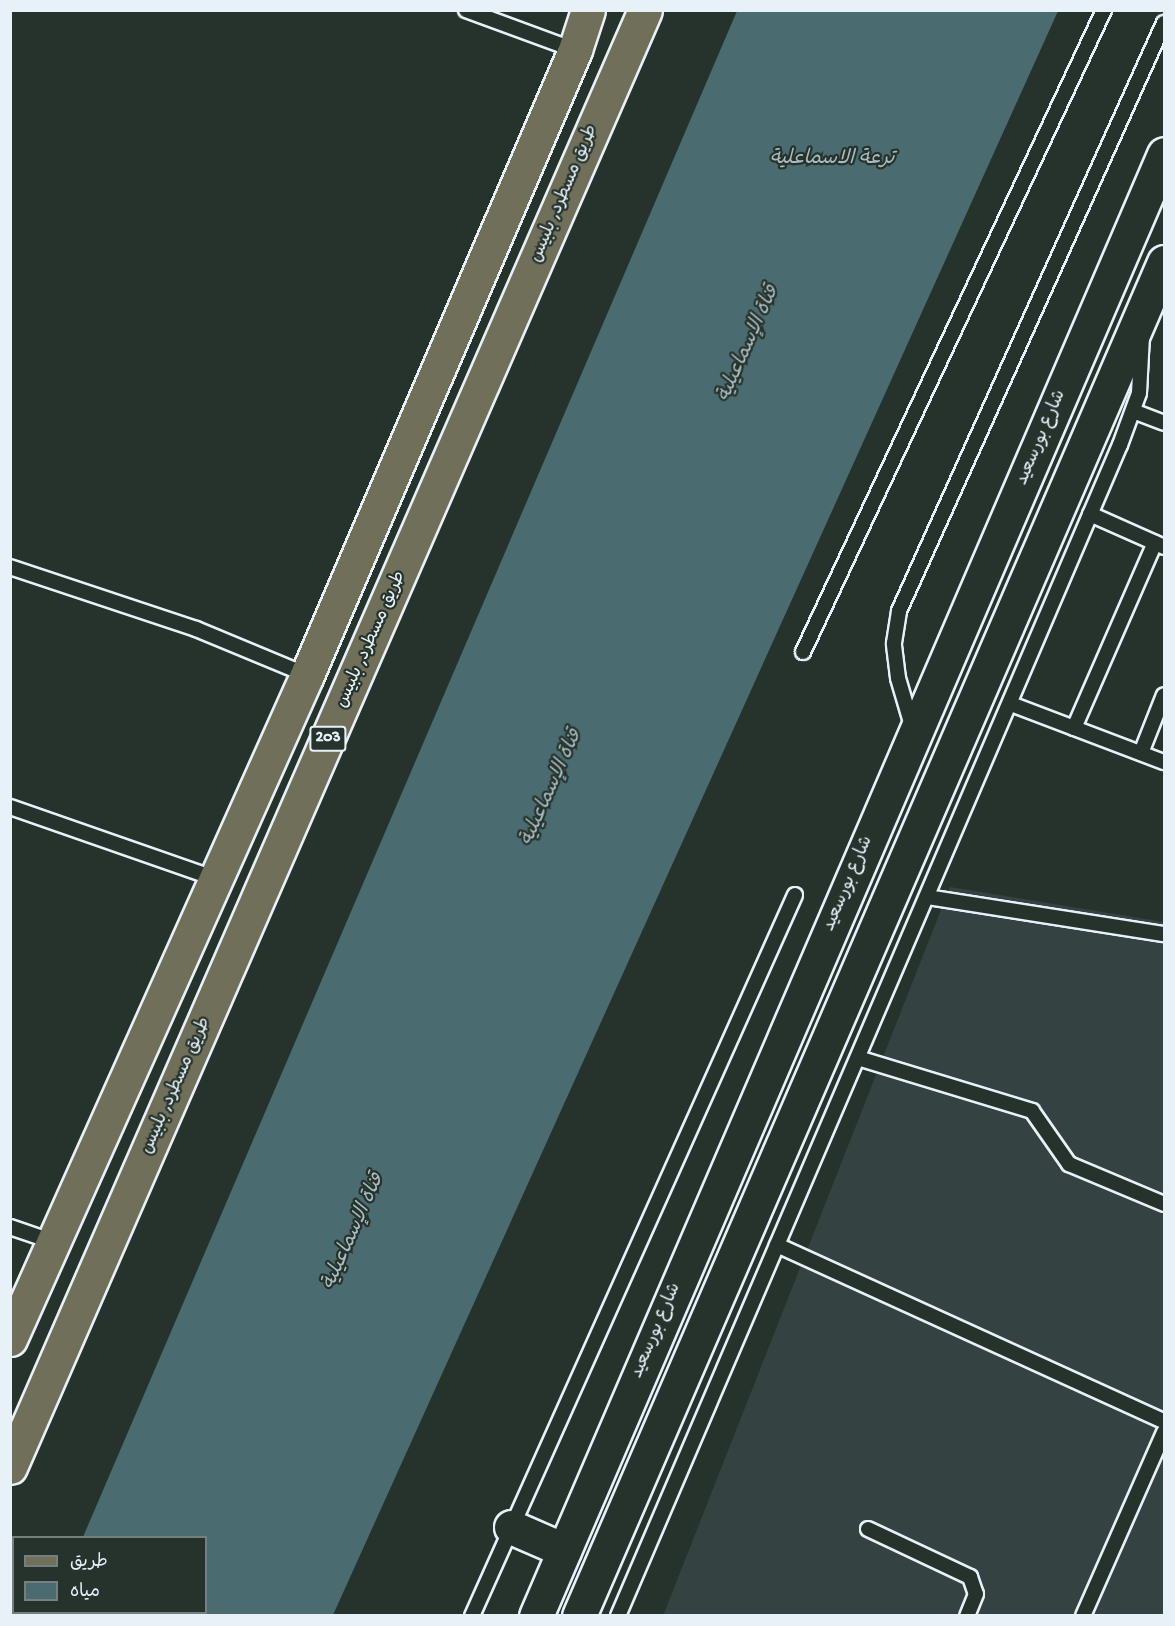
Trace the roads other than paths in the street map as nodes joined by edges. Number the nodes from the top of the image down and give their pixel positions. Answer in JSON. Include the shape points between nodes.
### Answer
{"nodes":[{"id":1,"x":466,"y":10,"type":"edge"},
{"id":2,"x":588,"y":10,"type":"edge"},
{"id":3,"x":645,"y":10,"type":"edge"},
{"id":4,"x":1104,"y":10,"type":"edge"},
{"id":5,"x":1164,"y":23,"type":"edge"},
{"id":6,"x":575,"y":50,"type":"junction"},
{"id":7,"x":1164,"y":154,"type":"edge"},
{"id":8,"x":1164,"y":262,"type":"edge"},
{"id":9,"x":1139,"y":319,"type":"junction"},
{"id":10,"x":1133,"y":411,"type":"junction"},
{"id":11,"x":1164,"y":423,"type":"edge"},
{"id":12,"x":1090,"y":514,"type":"junction"},
{"id":13,"x":1160,"y":545,"type":"edge"},
{"id":14,"x":10,"y":567,"type":"edge"},
{"id":15,"x":803,"y":652,"type":"dead end"},
{"id":16,"x":307,"y":675,"type":"junction"},
{"id":17,"x":1164,"y":695,"type":"edge"},
{"id":18,"x":1011,"y":704,"type":"junction"},
{"id":19,"x":1074,"y":728,"type":"junction"},
{"id":20,"x":914,"y":733,"type":"junction"},
{"id":21,"x":1141,"y":753,"type":"junction"},
{"id":22,"x":1164,"y":762,"type":"edge"},
{"id":23,"x":10,"y":807,"type":"edge"},
{"id":24,"x":217,"y":879,"type":"junction"},
{"id":25,"x":795,"y":895,"type":"dead end"},
{"id":26,"x":927,"y":897,"type":"junction"},
{"id":27,"x":1164,"y":934,"type":"edge"},
{"id":28,"x":858,"y":1058,"type":"junction"},
{"id":29,"x":1164,"y":1204,"type":"edge"},
{"id":30,"x":10,"y":1227,"type":"edge"},
{"id":31,"x":57,"y":1243,"type":"junction"},
{"id":32,"x":777,"y":1245,"type":"junction"},
{"id":33,"x":10,"y":1339,"type":"edge"},
{"id":34,"x":1164,"y":1421,"type":"edge"},
{"id":35,"x":1164,"y":1432,"type":"edge"},
{"id":36,"x":10,"y":1467,"type":"edge"},
{"id":37,"x":511,"y":1527,"type":"junction"},
{"id":38,"x":868,"y":1529,"type":"dead end"},
{"id":39,"x":564,"y":1550,"type":"junction"},
{"id":40,"x":472,"y":1616,"type":"edge"},
{"id":41,"x":536,"y":1616,"type":"edge"},
{"id":42,"x":579,"y":1616,"type":"edge"},
{"id":43,"x":618,"y":1616,"type":"edge"},
{"id":44,"x":967,"y":1616,"type":"edge"},
{"id":45,"x":1083,"y":1616,"type":"edge"}],
"edges":[{"from":1,"to":6,"type":"lane"},
{"from":2,"to":6,"type":"main road","number":"203"},
{"from":3,"to":36,"type":"main road","name":"طريق مسطرد, بلبيس","number":"203"},
{"from":4,"to":15,"type":"lane"},
{"from":5,"to":20,"type":"lane","via":[[899,611],[894,643],[898,678]]},
{"from":6,"to":16,"type":"main road","number":"203"},
{"from":7,"to":20,"type":"main road","name":"شارع بورسعيد"},
{"from":8,"to":9,"type":"main road"},
{"from":9,"to":10,"type":"lane","via":[[1142,375]]},
{"from":9,"to":42,"type":"main road"},
{"from":10,"to":11,"type":"lane"},
{"from":10,"to":12,"type":"lane"},
{"from":12,"to":13,"type":"lane"},
{"from":12,"to":18,"type":"lane"},
{"from":13,"to":19,"type":"lane"},
{"from":14,"to":16,"type":"lane","via":[[196,629]]},
{"from":16,"to":24,"type":"main road","number":"203"},
{"from":17,"to":21,"type":"lane"},
{"from":18,"to":19,"type":"lane"},
{"from":18,"to":26,"type":"lane"},
{"from":19,"to":21,"type":"lane"},
{"from":20,"to":39,"type":"main road","name":"شارع بورسعيد"},
{"from":21,"to":22,"type":"lane"},
{"from":23,"to":24,"type":"lane"},
{"from":24,"to":31,"type":"main road","number":"203"},
{"from":25,"to":37,"type":"lane"},
{"from":26,"to":27,"type":"lane"},
{"from":26,"to":28,"type":"lane"},
{"from":28,"to":29,"type":"lane","via":[[1032,1111],[1069,1164]]},
{"from":28,"to":32,"type":"lane"},
{"from":30,"to":31,"type":"lane"},
{"from":31,"to":33,"type":"main road","number":"203"},
{"from":32,"to":34,"type":"lane"},
{"from":32,"to":43,"type":"lane"},
{"from":35,"to":45,"type":"lane"},
{"from":37,"to":39,"type":"main road"},
{"from":37,"to":40,"type":"lane"},
{"from":38,"to":44,"type":"lane","via":[[970,1577],[976,1594]]},
{"from":39,"to":41,"type":"main road","name":"شارع بورسعيد"}]}
